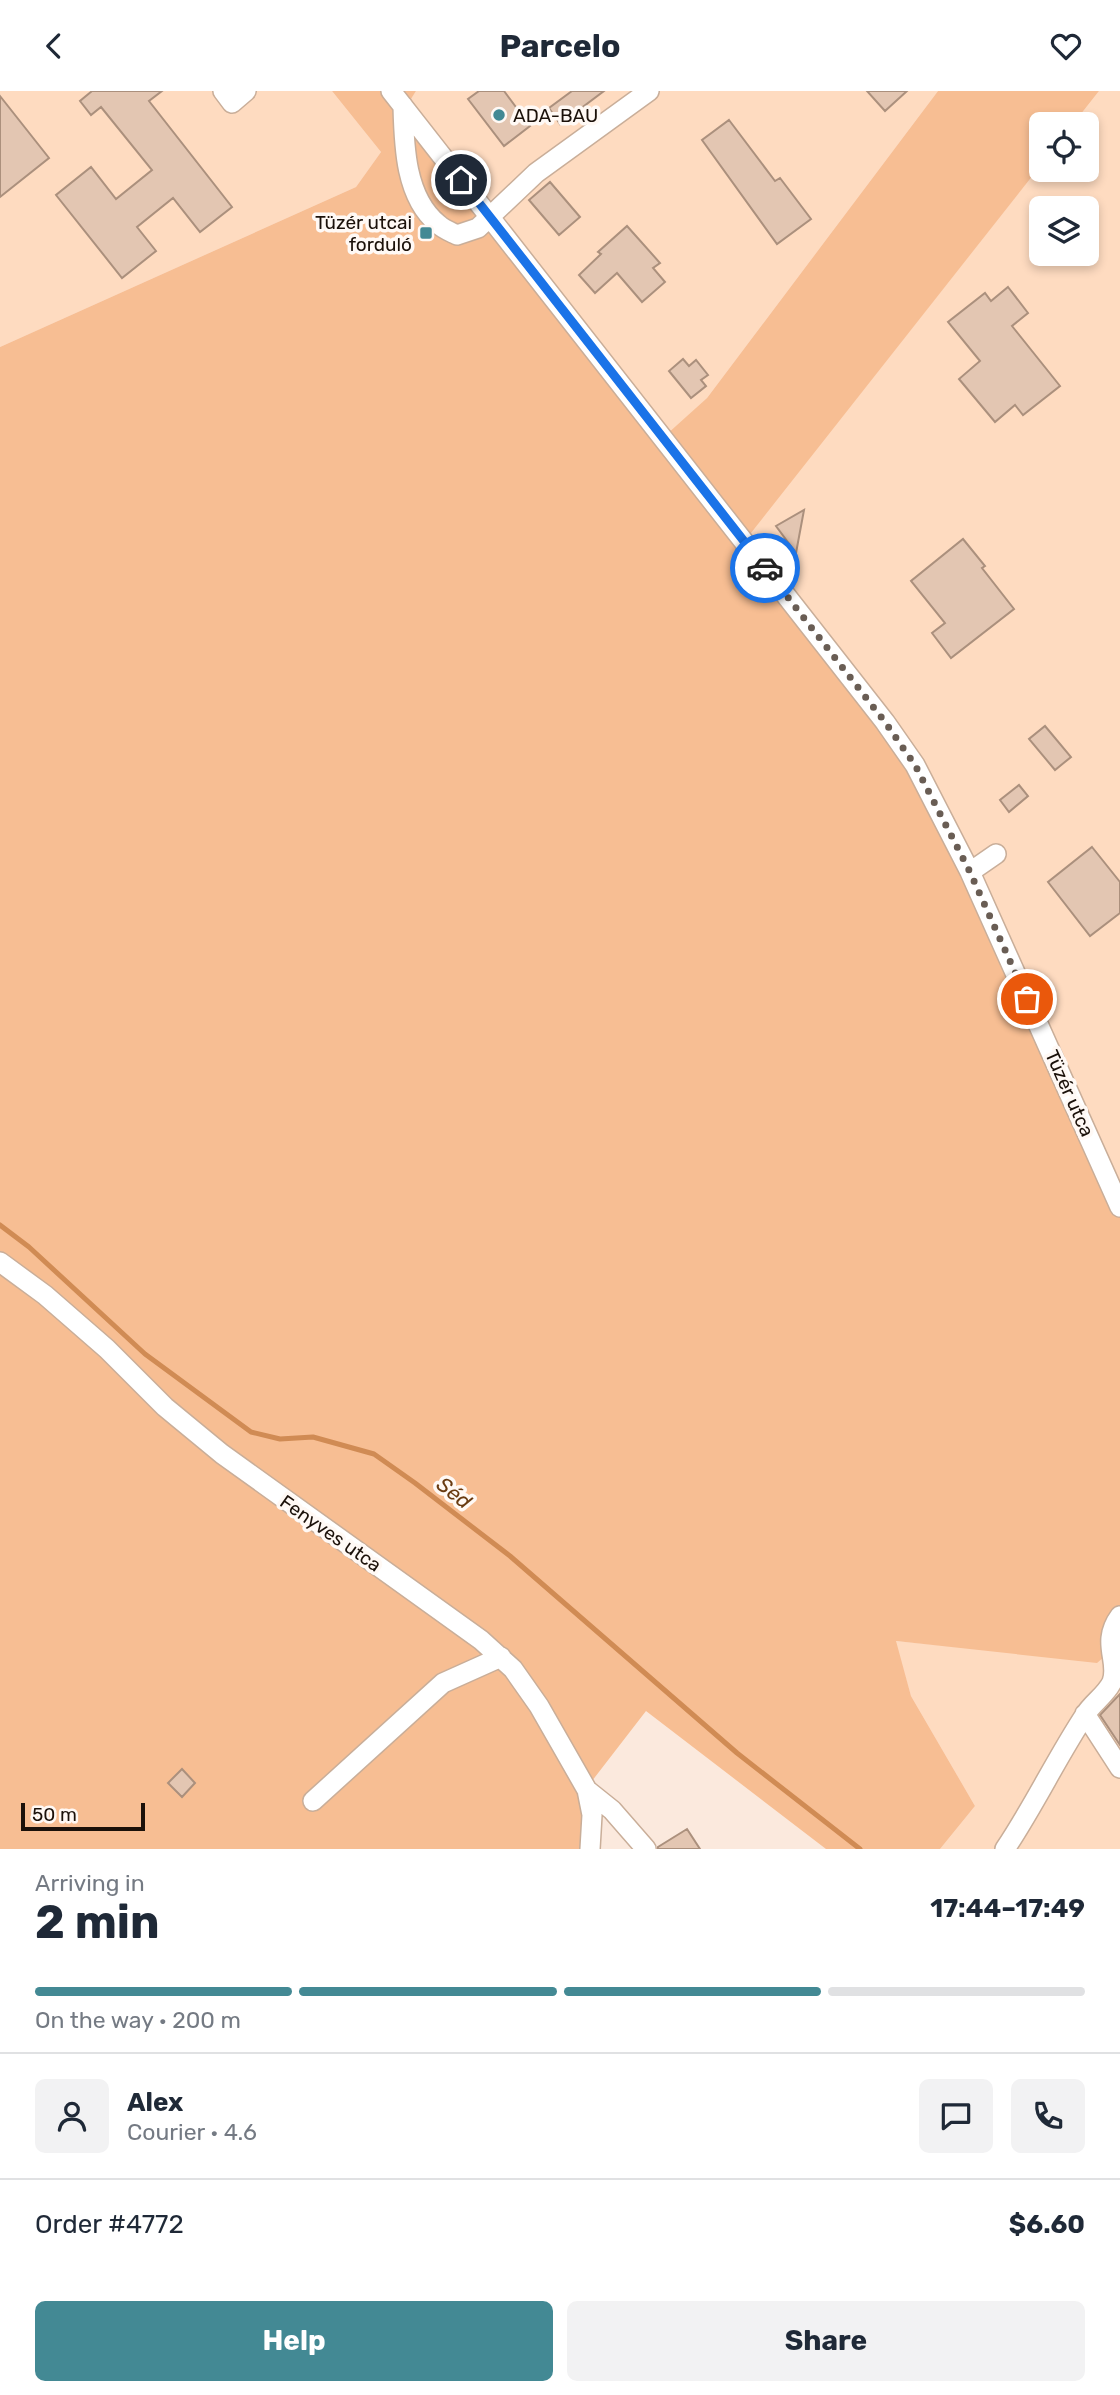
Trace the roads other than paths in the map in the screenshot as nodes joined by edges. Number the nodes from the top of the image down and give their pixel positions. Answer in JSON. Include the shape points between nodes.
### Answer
{"nodes":[{"id":1,"x":223,"y":91,"type":"edge"},
{"id":2,"x":246,"y":91,"type":"edge"},
{"id":3,"x":649,"y":91,"type":"edge"},
{"id":4,"x":397,"y":99,"type":"edge"},
{"id":5,"x":490,"y":217,"type":"junction"},
{"id":6,"x":996,"y":854,"type":"dead end"},
{"id":7,"x":970,"y":872,"type":"junction"},
{"id":8,"x":1120,"y":1207,"type":"edge"},
{"id":9,"x":0,"y":1262,"type":"edge"},
{"id":10,"x":1120,"y":1616,"type":"edge"},
{"id":11,"x":501,"y":1657,"type":"junction"},
{"id":12,"x":1085,"y":1714,"type":"junction"},
{"id":13,"x":1120,"y":1768,"type":"edge"},
{"id":14,"x":587,"y":1790,"type":"junction"},
{"id":15,"x":313,"y":1801,"type":"dead end"},
{"id":16,"x":590,"y":1849,"type":"edge"},
{"id":17,"x":646,"y":1849,"type":"edge"},
{"id":18,"x":1005,"y":1849,"type":"edge"}],
"edges":[{"from":1,"to":2,"type":"street","via":[[232,103]]},
{"from":3,"to":5,"type":"street","via":[[536,173]]},
{"from":4,"to":5,"type":"street","name":"Tüzér utca"},
{"from":4,"to":5,"type":"street","via":[[410,178],[425,210],[438,225],[457,235],[478,228]]},
{"from":5,"to":7,"type":"street","name":"Tüzér utca","via":[[885,722],[915,765]]},
{"from":6,"to":7,"type":"street"},
{"from":7,"to":8,"type":"street","name":"Tüzér utca"},
{"from":9,"to":11,"type":"street","name":"Fenyves utca","via":[[45,1295],[222,1454]]},
{"from":10,"to":12,"type":"street","via":[[1110,1649],[1114,1680]]},
{"from":11,"to":14,"type":"street","name":"Fenyves utca","via":[[538,1706]]},
{"from":11,"to":15,"type":"street","via":[[443,1683]]},
{"from":12,"to":13,"type":"street"},
{"from":12,"to":18,"type":"street"},
{"from":14,"to":16,"type":"street","name":"Fenyves utca","via":[[592,1815]]},
{"from":14,"to":17,"type":"street","via":[[612,1810]]}]}
